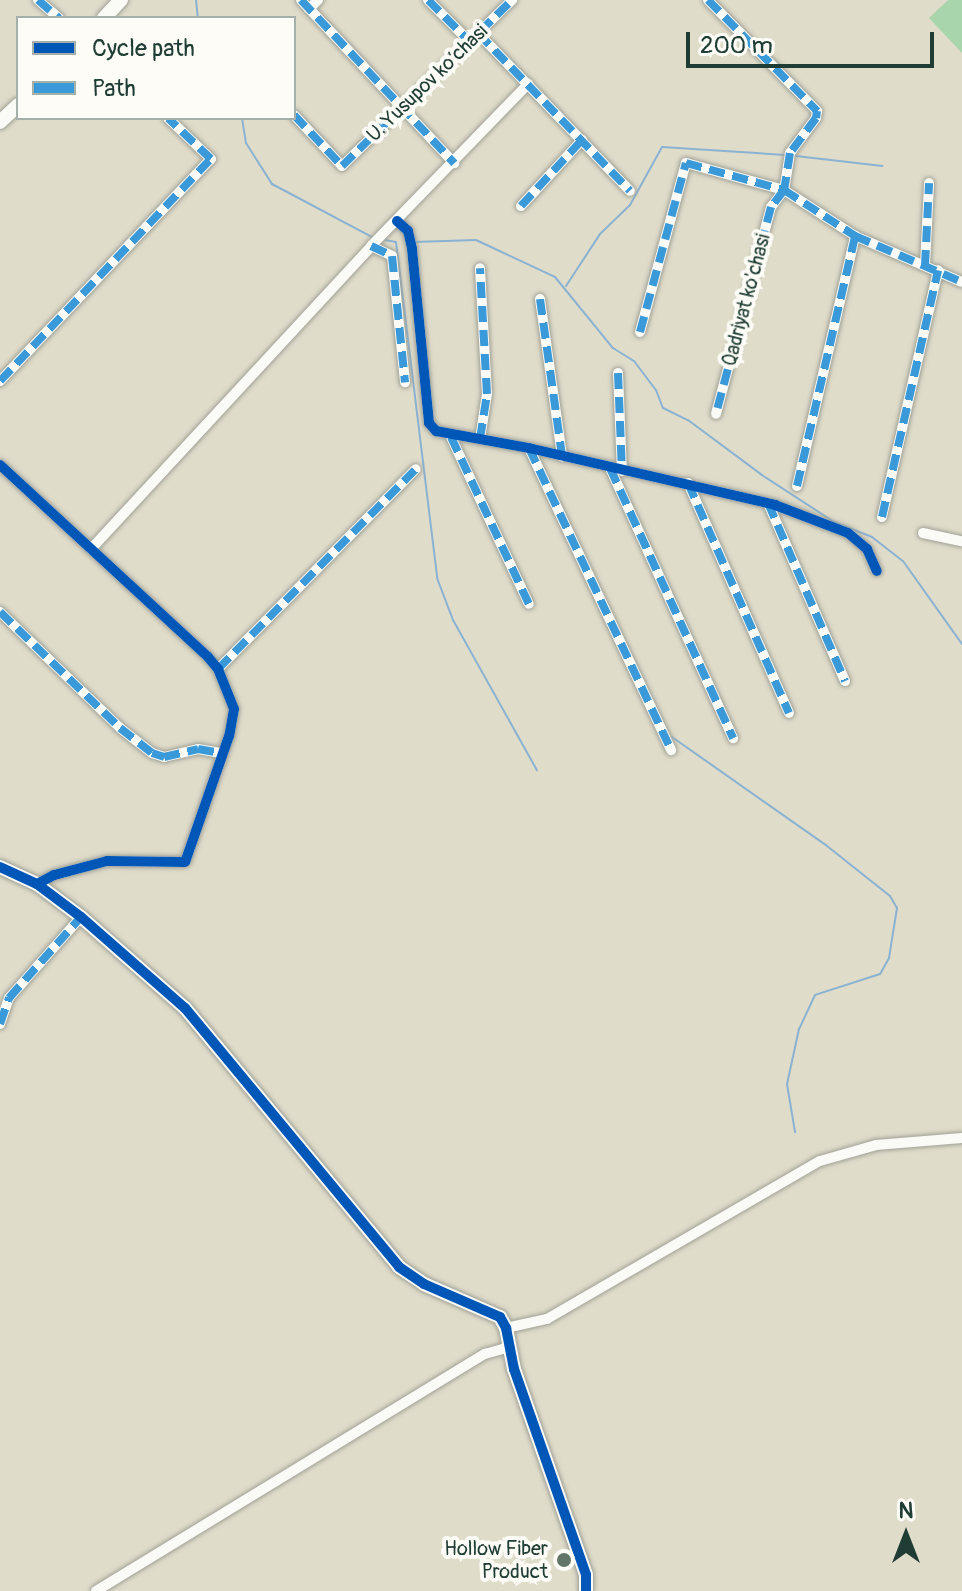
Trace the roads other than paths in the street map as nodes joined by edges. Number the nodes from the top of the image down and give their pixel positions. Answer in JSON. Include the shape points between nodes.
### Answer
{"nodes":[{"id":1,"x":38,"y":0,"type":"edge"},
{"id":2,"x":121,"y":0,"type":"edge"},
{"id":3,"x":301,"y":0,"type":"edge"},
{"id":4,"x":318,"y":0,"type":"edge"},
{"id":5,"x":428,"y":0,"type":"edge"},
{"id":6,"x":512,"y":0,"type":"edge"},
{"id":7,"x":708,"y":0,"type":"edge"},
{"id":8,"x":309,"y":9,"type":"junction"},
{"id":9,"x":57,"y":16,"type":"edge"},
{"id":10,"x":106,"y":16,"type":"edge"},
{"id":11,"x":474,"y":38,"type":"junction"},
{"id":12,"x":528,"y":84,"type":"junction"},
{"id":13,"x":16,"y":107,"type":"edge"},
{"id":14,"x":402,"y":108,"type":"junction"},
{"id":15,"x":296,"y":117,"type":"edge"},
{"id":16,"x":170,"y":120,"type":"edge"},
{"id":17,"x":0,"y":122,"type":"edge"},
{"id":18,"x":582,"y":140,"type":"junction"},
{"id":19,"x":454,"y":163,"type":"junction"},
{"id":20,"x":929,"y":183,"type":"dead end"},
{"id":21,"x":784,"y":190,"type":"junction"},
{"id":22,"x":630,"y":191,"type":"dead end"},
{"id":23,"x":521,"y":206,"type":"dead end"},
{"id":24,"x":397,"y":221,"type":"junction"},
{"id":25,"x":855,"y":236,"type":"junction"},
{"id":26,"x":372,"y":245,"type":"junction"},
{"id":27,"x":925,"y":266,"type":"junction"},
{"id":28,"x":480,"y":268,"type":"dead end"},
{"id":29,"x":938,"y":270,"type":"junction"},
{"id":30,"x":962,"y":282,"type":"edge"},
{"id":31,"x":540,"y":299,"type":"dead end"},
{"id":32,"x":640,"y":332,"type":"dead end"},
{"id":33,"x":618,"y":373,"type":"dead end"},
{"id":34,"x":0,"y":381,"type":"edge"},
{"id":35,"x":405,"y":382,"type":"dead end"},
{"id":36,"x":716,"y":414,"type":"dead end"},
{"id":37,"x":451,"y":437,"type":"junction"},
{"id":38,"x":480,"y":439,"type":"junction"},
{"id":39,"x":529,"y":448,"type":"junction"},
{"id":40,"x":562,"y":456,"type":"junction"},
{"id":41,"x":0,"y":465,"type":"edge"},
{"id":42,"x":610,"y":468,"type":"junction"},
{"id":43,"x":416,"y":469,"type":"dead end"},
{"id":44,"x":622,"y":471,"type":"junction"},
{"id":45,"x":688,"y":483,"type":"junction"},
{"id":46,"x":797,"y":486,"type":"dead end"},
{"id":47,"x":768,"y":503,"type":"junction"},
{"id":48,"x":882,"y":517,"type":"dead end"},
{"id":49,"x":923,"y":533,"type":"dead end"},
{"id":50,"x":962,"y":541,"type":"edge"},
{"id":51,"x":91,"y":549,"type":"junction"},
{"id":52,"x":877,"y":571,"type":"dead end"},
{"id":53,"x":529,"y":604,"type":"dead end"},
{"id":54,"x":0,"y":612,"type":"edge"},
{"id":55,"x":218,"y":669,"type":"junction"},
{"id":56,"x":845,"y":681,"type":"dead end"},
{"id":57,"x":789,"y":713,"type":"dead end"},
{"id":58,"x":733,"y":738,"type":"dead end"},
{"id":59,"x":671,"y":750,"type":"dead end"},
{"id":60,"x":221,"y":753,"type":"junction"},
{"id":61,"x":0,"y":867,"type":"edge"},
{"id":62,"x":37,"y":884,"type":"junction"},
{"id":63,"x":81,"y":917,"type":"junction"},
{"id":64,"x":0,"y":1024,"type":"edge"},
{"id":65,"x":962,"y":1138,"type":"edge"},
{"id":66,"x":506,"y":1328,"type":"junction"},
{"id":67,"x":509,"y":1347,"type":"junction"},
{"id":68,"x":96,"y":1591,"type":"edge"},
{"id":69,"x":586,"y":1591,"type":"edge"}],
"edges":[{"from":1,"to":9,"type":"street"},
{"from":2,"to":10,"type":"street"},
{"from":3,"to":8,"type":"street"},
{"from":4,"to":8,"type":"street"},
{"from":5,"to":11,"type":"street"},
{"from":6,"to":11,"type":"street","name":"U. Yusupov ko‘chasi"},
{"from":7,"to":21,"type":"street","name":"Qadriyat ko'chasi","via":[[817,111],[789,156]]},
{"from":8,"to":14,"type":"street"},
{"from":11,"to":12,"type":"street"},
{"from":11,"to":14,"type":"street","name":"U. Yusupov ko‘chasi"},
{"from":12,"to":18,"type":"street"},
{"from":12,"to":19,"type":"street"},
{"from":13,"to":17,"type":"street"},
{"from":14,"to":15,"type":"street","name":"U. Yusupov ko‘chasi","via":[[342,166]]},
{"from":14,"to":19,"type":"street"},
{"from":16,"to":34,"type":"street","via":[[211,159]]},
{"from":18,"to":22,"type":"street"},
{"from":18,"to":23,"type":"street"},
{"from":19,"to":24,"type":"street"},
{"from":20,"to":27,"type":"street"},
{"from":21,"to":25,"type":"street"},
{"from":21,"to":32,"type":"street","via":[[686,163]]},
{"from":21,"to":36,"type":"street","name":"Qadriyat ko'chasi","via":[[771,207]]},
{"from":24,"to":26,"type":"street"},
{"from":24,"to":37,"type":"street","via":[[408,231],[412,249],[429,423]]},
{"from":25,"to":27,"type":"street"},
{"from":25,"to":46,"type":"street"},
{"from":26,"to":35,"type":"street","via":[[392,256]]},
{"from":26,"to":51,"type":"street"},
{"from":27,"to":29,"type":"street"},
{"from":28,"to":38,"type":"street","via":[[487,394]]},
{"from":29,"to":30,"type":"street"},
{"from":29,"to":48,"type":"street"},
{"from":31,"to":40,"type":"street"},
{"from":33,"to":44,"type":"street"},
{"from":37,"to":38,"type":"street"},
{"from":37,"to":53,"type":"street"},
{"from":38,"to":39,"type":"street"},
{"from":39,"to":40,"type":"street"},
{"from":39,"to":59,"type":"street"},
{"from":40,"to":42,"type":"street"},
{"from":41,"to":51,"type":"street"},
{"from":42,"to":44,"type":"street"},
{"from":42,"to":58,"type":"street"},
{"from":43,"to":55,"type":"street"},
{"from":44,"to":45,"type":"street"},
{"from":45,"to":47,"type":"street"},
{"from":45,"to":57,"type":"street"},
{"from":47,"to":52,"type":"street","via":[[848,533],[867,549]]},
{"from":47,"to":56,"type":"street"},
{"from":49,"to":50,"type":"street"},
{"from":51,"to":55,"type":"street"},
{"from":54,"to":60,"type":"street","via":[[152,753]]},
{"from":55,"to":60,"type":"street","via":[[234,709]]},
{"from":60,"to":62,"type":"street","via":[[185,862],[107,861]]},
{"from":61,"to":62,"type":"street"},
{"from":62,"to":63,"type":"street"},
{"from":63,"to":64,"type":"street","via":[[9,998]]},
{"from":63,"to":66,"type":"street","via":[[194,1017],[395,1263],[424,1284],[491,1310]]},
{"from":65,"to":66,"type":"street","via":[[876,1145],[820,1161],[547,1319]]},
{"from":66,"to":67,"type":"street"},
{"from":67,"to":68,"type":"street","via":[[485,1354]]},
{"from":67,"to":69,"type":"street","via":[[586,1575]]}]}
